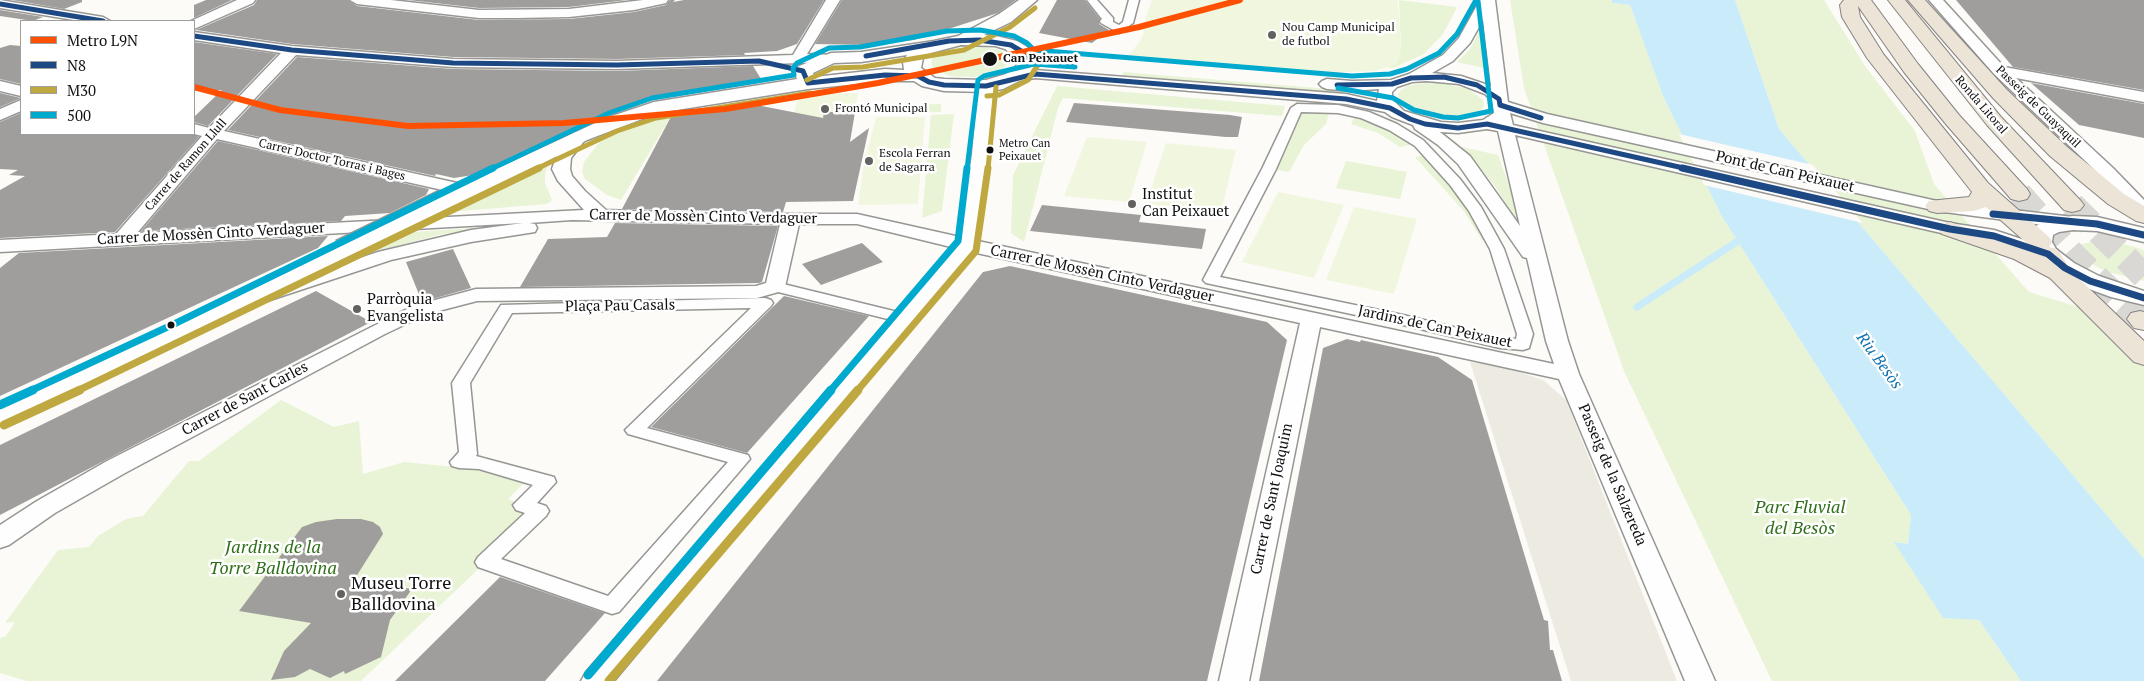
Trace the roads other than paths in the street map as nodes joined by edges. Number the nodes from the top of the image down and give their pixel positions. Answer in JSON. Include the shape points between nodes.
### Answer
{"nodes":[{"id":1,"x":248,"y":0,"type":"edge"},
{"id":2,"x":357,"y":0,"type":"edge"},
{"id":3,"x":661,"y":0,"type":"edge"},
{"id":4,"x":833,"y":0,"type":"edge"},
{"id":5,"x":1029,"y":0,"type":"edge"},
{"id":6,"x":1034,"y":0,"type":"edge"},
{"id":7,"x":1092,"y":0,"type":"edge"},
{"id":8,"x":1134,"y":0,"type":"edge"},
{"id":9,"x":1487,"y":0,"type":"edge"},
{"id":10,"x":1852,"y":0,"type":"edge"},
{"id":11,"x":1862,"y":0,"type":"edge"},
{"id":12,"x":1896,"y":0,"type":"edge"},
{"id":13,"x":1916,"y":0,"type":"edge"},
{"id":14,"x":1936,"y":0,"type":"edge"},
{"id":15,"x":4,"y":6,"type":"edge"},
{"id":16,"x":96,"y":20,"type":"edge"},
{"id":17,"x":195,"y":25,"type":"edge"},
{"id":18,"x":195,"y":36,"type":"edge"},
{"id":19,"x":961,"y":40,"type":"junction"},
{"id":20,"x":938,"y":45,"type":"junction"},
{"id":21,"x":292,"y":50,"type":"junction"},
{"id":22,"x":1025,"y":56,"type":"junction"},
{"id":23,"x":1999,"y":70,"type":"junction"},
{"id":24,"x":803,"y":71,"type":"junction"},
{"id":25,"x":918,"y":76,"type":"junction"},
{"id":26,"x":1013,"y":78,"type":"junction"},
{"id":27,"x":1411,"y":78,"type":"junction"},
{"id":28,"x":1392,"y":84,"type":"junction"},
{"id":29,"x":0,"y":86,"type":"edge"},
{"id":30,"x":986,"y":86,"type":"junction"},
{"id":31,"x":20,"y":91,"type":"edge"},
{"id":32,"x":2144,"y":97,"type":"edge"},
{"id":33,"x":20,"y":105,"type":"edge"},
{"id":34,"x":1297,"y":108,"type":"joint"},
{"id":35,"x":1390,"y":108,"type":"junction"},
{"id":36,"x":1502,"y":111,"type":"junction"},
{"id":37,"x":0,"y":115,"type":"edge"},
{"id":38,"x":1410,"y":119,"type":"junction"},
{"id":39,"x":195,"y":129,"type":"edge"},
{"id":40,"x":213,"y":133,"type":"junction"},
{"id":41,"x":580,"y":136,"type":"junction"},
{"id":42,"x":469,"y":191,"type":"junction"},
{"id":43,"x":2019,"y":194,"type":"tunnel mouth"},
{"id":44,"x":1937,"y":206,"type":"joint"},
{"id":45,"x":1990,"y":206,"type":"junction"},
{"id":46,"x":2144,"y":210,"type":"edge"},
{"id":47,"x":572,"y":214,"type":"junction"},
{"id":48,"x":2072,"y":214,"type":"junction"},
{"id":49,"x":601,"y":216,"type":"junction"},
{"id":50,"x":2144,"y":216,"type":"edge"},
{"id":51,"x":790,"y":219,"type":"junction"},
{"id":52,"x":1950,"y":229,"type":"joint"},
{"id":53,"x":2144,"y":235,"type":"edge"},
{"id":54,"x":122,"y":239,"type":"junction"},
{"id":55,"x":0,"y":246,"type":"edge"},
{"id":56,"x":968,"y":246,"type":"junction"},
{"id":57,"x":2032,"y":248,"type":"junction"},
{"id":58,"x":1538,"y":265,"type":"junction"},
{"id":59,"x":775,"y":287,"type":"junction"},
{"id":60,"x":227,"y":308,"type":"junction"},
{"id":61,"x":2143,"y":313,"type":"edge"},
{"id":62,"x":904,"y":318,"type":"junction"},
{"id":63,"x":1311,"y":318,"type":"junction"},
{"id":64,"x":2144,"y":356,"type":"edge"},
{"id":65,"x":1568,"y":374,"type":"junction"},
{"id":66,"x":0,"y":416,"type":"edge"},
{"id":67,"x":0,"y":538,"type":"edge"},
{"id":68,"x":612,"y":606,"type":"joint"},
{"id":69,"x":596,"y":681,"type":"edge"},
{"id":70,"x":1234,"y":681,"type":"edge"},
{"id":71,"x":1700,"y":681,"type":"edge"}],
"edges":[{"from":1,"to":17,"type":"street"},
{"from":2,"to":3,"type":"street","via":[[479,14],[569,13]]},
{"from":4,"to":24,"type":"street","via":[[805,44]]},
{"from":5,"to":19,"type":"street","via":[[1005,18]]},
{"from":6,"to":22,"type":"street","via":[[1015,36]]},
{"from":7,"to":8,"type":"street","via":[[1109,20],[1105,21],[1119,30],[1132,16]]},
{"from":9,"to":27,"type":"street","name":"Passeig de la Salzereda","via":[[1465,40],[1445,61]]},
{"from":9,"to":36,"type":"street","name":"Passeig de la Salzereda"},
{"from":10,"to":45,"type":"highway","via":[[1849,5],[1851,17],[1876,58]]},
{"from":11,"to":43,"type":"highway","via":[[1952,119]]},
{"from":12,"to":48,"type":"highway","name":"Ronda Litoral"},
{"from":13,"to":50,"type":"highway","via":[[2000,94],[2058,151],[2116,199]]},
{"from":14,"to":23,"type":"street","name":"Passeig de Guayaquil"},
{"from":15,"to":16,"type":"street"},
{"from":18,"to":21,"type":"street"},
{"from":19,"to":20,"type":"street"},
{"from":19,"to":22,"type":"street","via":[[996,41],[1011,45]]},
{"from":20,"to":24,"type":"street","via":[[861,57],[832,58]]},
{"from":20,"to":25,"type":"street","via":[[921,52],[912,62],[912,69]]},
{"from":21,"to":24,"type":"street","via":[[453,63],[617,66],[759,61]]},
{"from":21,"to":40,"type":"street","name":"Carrer de Ramon Llull"},
{"from":22,"to":26,"type":"street","via":[[1021,73]]},
{"from":22,"to":28,"type":"street","via":[[1352,86]]},
{"from":23,"to":32,"type":"street"},
{"from":23,"to":46,"type":"street","name":"Passeig de Guayaquil"},
{"from":24,"to":25,"type":"street"},
{"from":24,"to":41,"type":"street","via":[[654,108]]},
{"from":25,"to":30,"type":"street","via":[[944,86]]},
{"from":26,"to":30,"type":"street"},
{"from":26,"to":35,"type":"street","via":[[1035,74],[1346,99]]},
{"from":27,"to":28,"type":"street"},
{"from":27,"to":36,"type":"street","via":[[1461,80],[1490,91]]},
{"from":28,"to":35,"type":"street","via":[[1385,91],[1384,99]]},
{"from":29,"to":31,"type":"street"},
{"from":30,"to":56,"type":"street"},
{"from":33,"to":37,"type":"street"},
{"from":34,"to":34,"type":"street","name":"Jardins de Can Peixauet","via":[[1211,280],[1500,343],[1523,345],[1525,334],[1497,249],[1476,210],[1419,143],[1393,126],[1365,115],[1338,109]]},
{"from":35,"to":38,"type":"street"},
{"from":36,"to":38,"type":"street","name":"Pont de Can Peixauet","via":[[1487,124],[1458,128]]},
{"from":36,"to":44,"type":"street","name":"Pont de Can Peixauet"},
{"from":36,"to":52,"type":"street","name":"Pont de Can Peixauet","via":[[1541,135]]},
{"from":36,"to":58,"type":"street","name":"Passeig de la Salzereda"},
{"from":38,"to":58,"type":"street","name":"Passeig de la Salzereda","via":[[1464,160]]},
{"from":39,"to":40,"type":"street","name":"Carrer Doctor Torras i Bages"},
{"from":40,"to":42,"type":"street","name":"Carrer Doctor Torras i Bages"},
{"from":40,"to":54,"type":"street","name":"Carrer de Ramon Llull"},
{"from":41,"to":42,"type":"street"},
{"from":41,"to":49,"type":"street","via":[[563,158],[561,169],[579,195]]},
{"from":42,"to":60,"type":"street","bridge":true},
{"from":44,"to":45,"type":"highway"},
{"from":45,"to":48,"type":"street"},
{"from":45,"to":57,"type":"highway"},
{"from":47,"to":49,"type":"street","name":"Carrer de Mossèn Cinto Verdaguer"},
{"from":47,"to":54,"type":"street","name":"Carrer de Mossèn Cinto Verdaguer"},
{"from":47,"to":60,"type":"street","name":"Carrer de Mossèn Cinto Verdaguer","via":[[521,229],[471,236],[385,256]]},
{"from":48,"to":53,"type":"street"},
{"from":48,"to":57,"type":"street","via":[[2042,232]]},
{"from":49,"to":51,"type":"street","name":"Carrer de Mossèn Cinto Verdaguer"},
{"from":51,"to":56,"type":"street","name":"Carrer de Mossèn Cinto Verdaguer","via":[[857,219]]},
{"from":51,"to":59,"type":"street"},
{"from":52,"to":57,"type":"highway"},
{"from":54,"to":55,"type":"street","name":"Carrer de Mossèn Cinto Verdaguer"},
{"from":56,"to":62,"type":"street"},
{"from":56,"to":63,"type":"street","name":"Carrer de Mossèn Cinto Verdaguer"},
{"from":57,"to":61,"type":"street","via":[[2090,281],[2120,292]]},
{"from":57,"to":64,"type":"highway"},
{"from":58,"to":65,"type":"street","name":"Passeig de la Salzereda"},
{"from":59,"to":62,"type":"street"},
{"from":59,"to":67,"type":"street","name":"Carrer de Sant Carles","via":[[757,292],[476,295],[420,310],[116,467]]},
{"from":60,"to":66,"type":"street"},
{"from":62,"to":69,"type":"street"},
{"from":63,"to":65,"type":"street","name":"Carrer de Mossèn Cinto Verdaguer"},
{"from":63,"to":70,"type":"street","name":"Carrer de Sant Joaquim"},
{"from":65,"to":71,"type":"street","name":"Passeig de la Salzereda"},
{"from":68,"to":68,"type":"street","name":"Plaça Pau Casals","via":[[485,562],[539,510],[523,505],[547,482],[479,463],[459,462],[468,454],[461,383],[507,308],[765,303],[634,430],[741,459]]}]}
